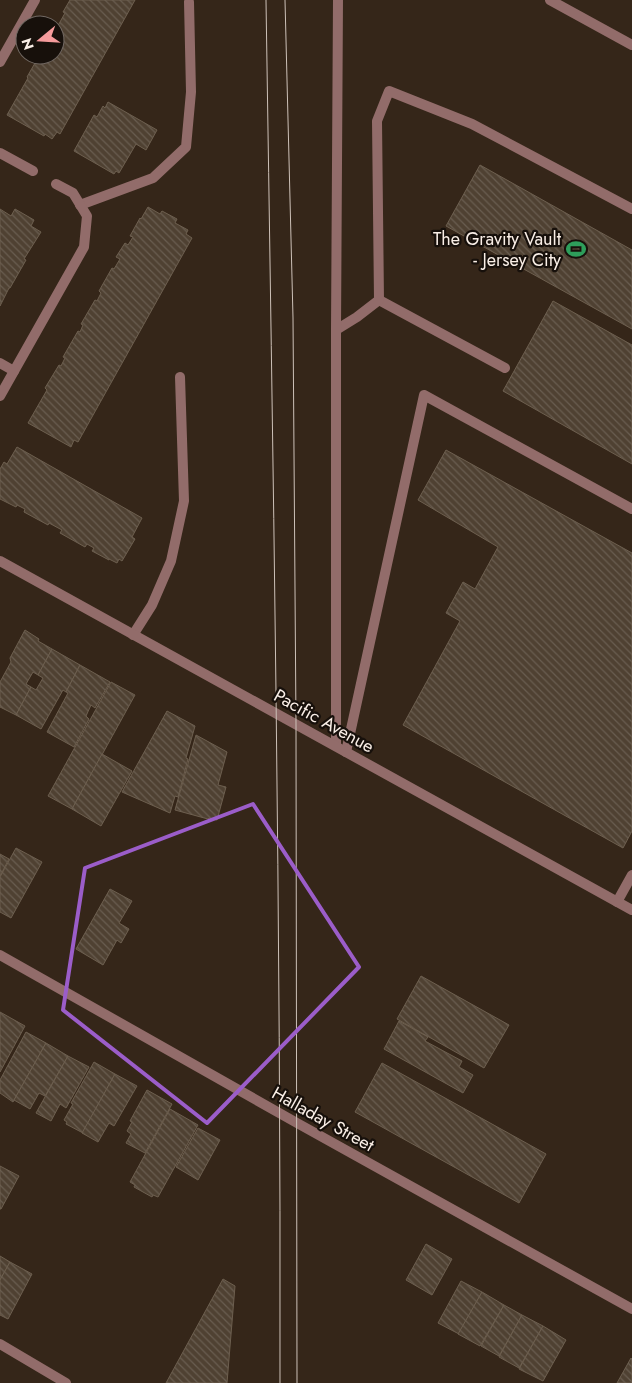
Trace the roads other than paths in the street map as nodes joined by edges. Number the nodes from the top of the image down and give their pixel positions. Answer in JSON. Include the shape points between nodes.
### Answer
{"nodes":[{"id":1,"x":35,"y":0,"type":"edge"},
{"id":2,"x":338,"y":0,"type":"edge"},
{"id":3,"x":550,"y":0,"type":"edge"},
{"id":4,"x":189,"y":2,"type":"dead end"},
{"id":5,"x":632,"y":45,"type":"edge"},
{"id":6,"x":0,"y":62,"type":"edge"},
{"id":7,"x":0,"y":153,"type":"edge"},
{"id":8,"x":33,"y":171,"type":"dead end"},
{"id":9,"x":56,"y":184,"type":"dead end"},
{"id":10,"x":80,"y":205,"type":"junction"},
{"id":11,"x":632,"y":209,"type":"edge"},
{"id":12,"x":379,"y":300,"type":"junction"},
{"id":13,"x":336,"y":330,"type":"junction"},
{"id":14,"x":0,"y":363,"type":"edge"},
{"id":15,"x":505,"y":368,"type":"dead end"},
{"id":16,"x":14,"y":371,"type":"junction"},
{"id":17,"x":180,"y":377,"type":"dead end"},
{"id":18,"x":0,"y":396,"type":"edge"},
{"id":19,"x":632,"y":509,"type":"edge"},
{"id":20,"x":0,"y":561,"type":"edge"},
{"id":21,"x":134,"y":635,"type":"junction"},
{"id":22,"x":336,"y":746,"type":"junction"},
{"id":23,"x":346,"y":752,"type":"junction"},
{"id":24,"x":632,"y":875,"type":"edge"},
{"id":25,"x":617,"y":902,"type":"junction"},
{"id":26,"x":632,"y":910,"type":"edge"},
{"id":27,"x":0,"y":956,"type":"edge"},
{"id":28,"x":632,"y":1309,"type":"edge"},
{"id":29,"x":0,"y":1344,"type":"edge"},
{"id":30,"x":66,"y":1383,"type":"edge"}],
"edges":[{"from":1,"to":6,"type":"street"},
{"from":2,"to":13,"type":"street"},
{"from":3,"to":5,"type":"street"},
{"from":4,"to":10,"type":"street","via":[[190,92],[186,147],[154,178]]},
{"from":7,"to":8,"type":"street"},
{"from":9,"to":10,"type":"street","via":[[73,193]]},
{"from":10,"to":16,"type":"street","via":[[87,216],[84,247]]},
{"from":11,"to":12,"type":"street","via":[[472,124],[389,91],[378,122]]},
{"from":12,"to":13,"type":"street"},
{"from":12,"to":15,"type":"street"},
{"from":13,"to":22,"type":"street"},
{"from":14,"to":16,"type":"street"},
{"from":16,"to":18,"type":"street"},
{"from":17,"to":21,"type":"street","via":[[184,501],[171,561],[152,605]]},
{"from":19,"to":23,"type":"street","via":[[424,395]]},
{"from":20,"to":21,"type":"street","name":"Pacific Avenue"},
{"from":21,"to":22,"type":"street","name":"Pacific Avenue"},
{"from":22,"to":23,"type":"street","name":"Pacific Avenue"},
{"from":23,"to":25,"type":"street","name":"Pacific Avenue"},
{"from":24,"to":25,"type":"street"},
{"from":25,"to":26,"type":"street","name":"Pacific Avenue"},
{"from":27,"to":28,"type":"street","name":"Halladay Street"},
{"from":29,"to":30,"type":"street"}]}
